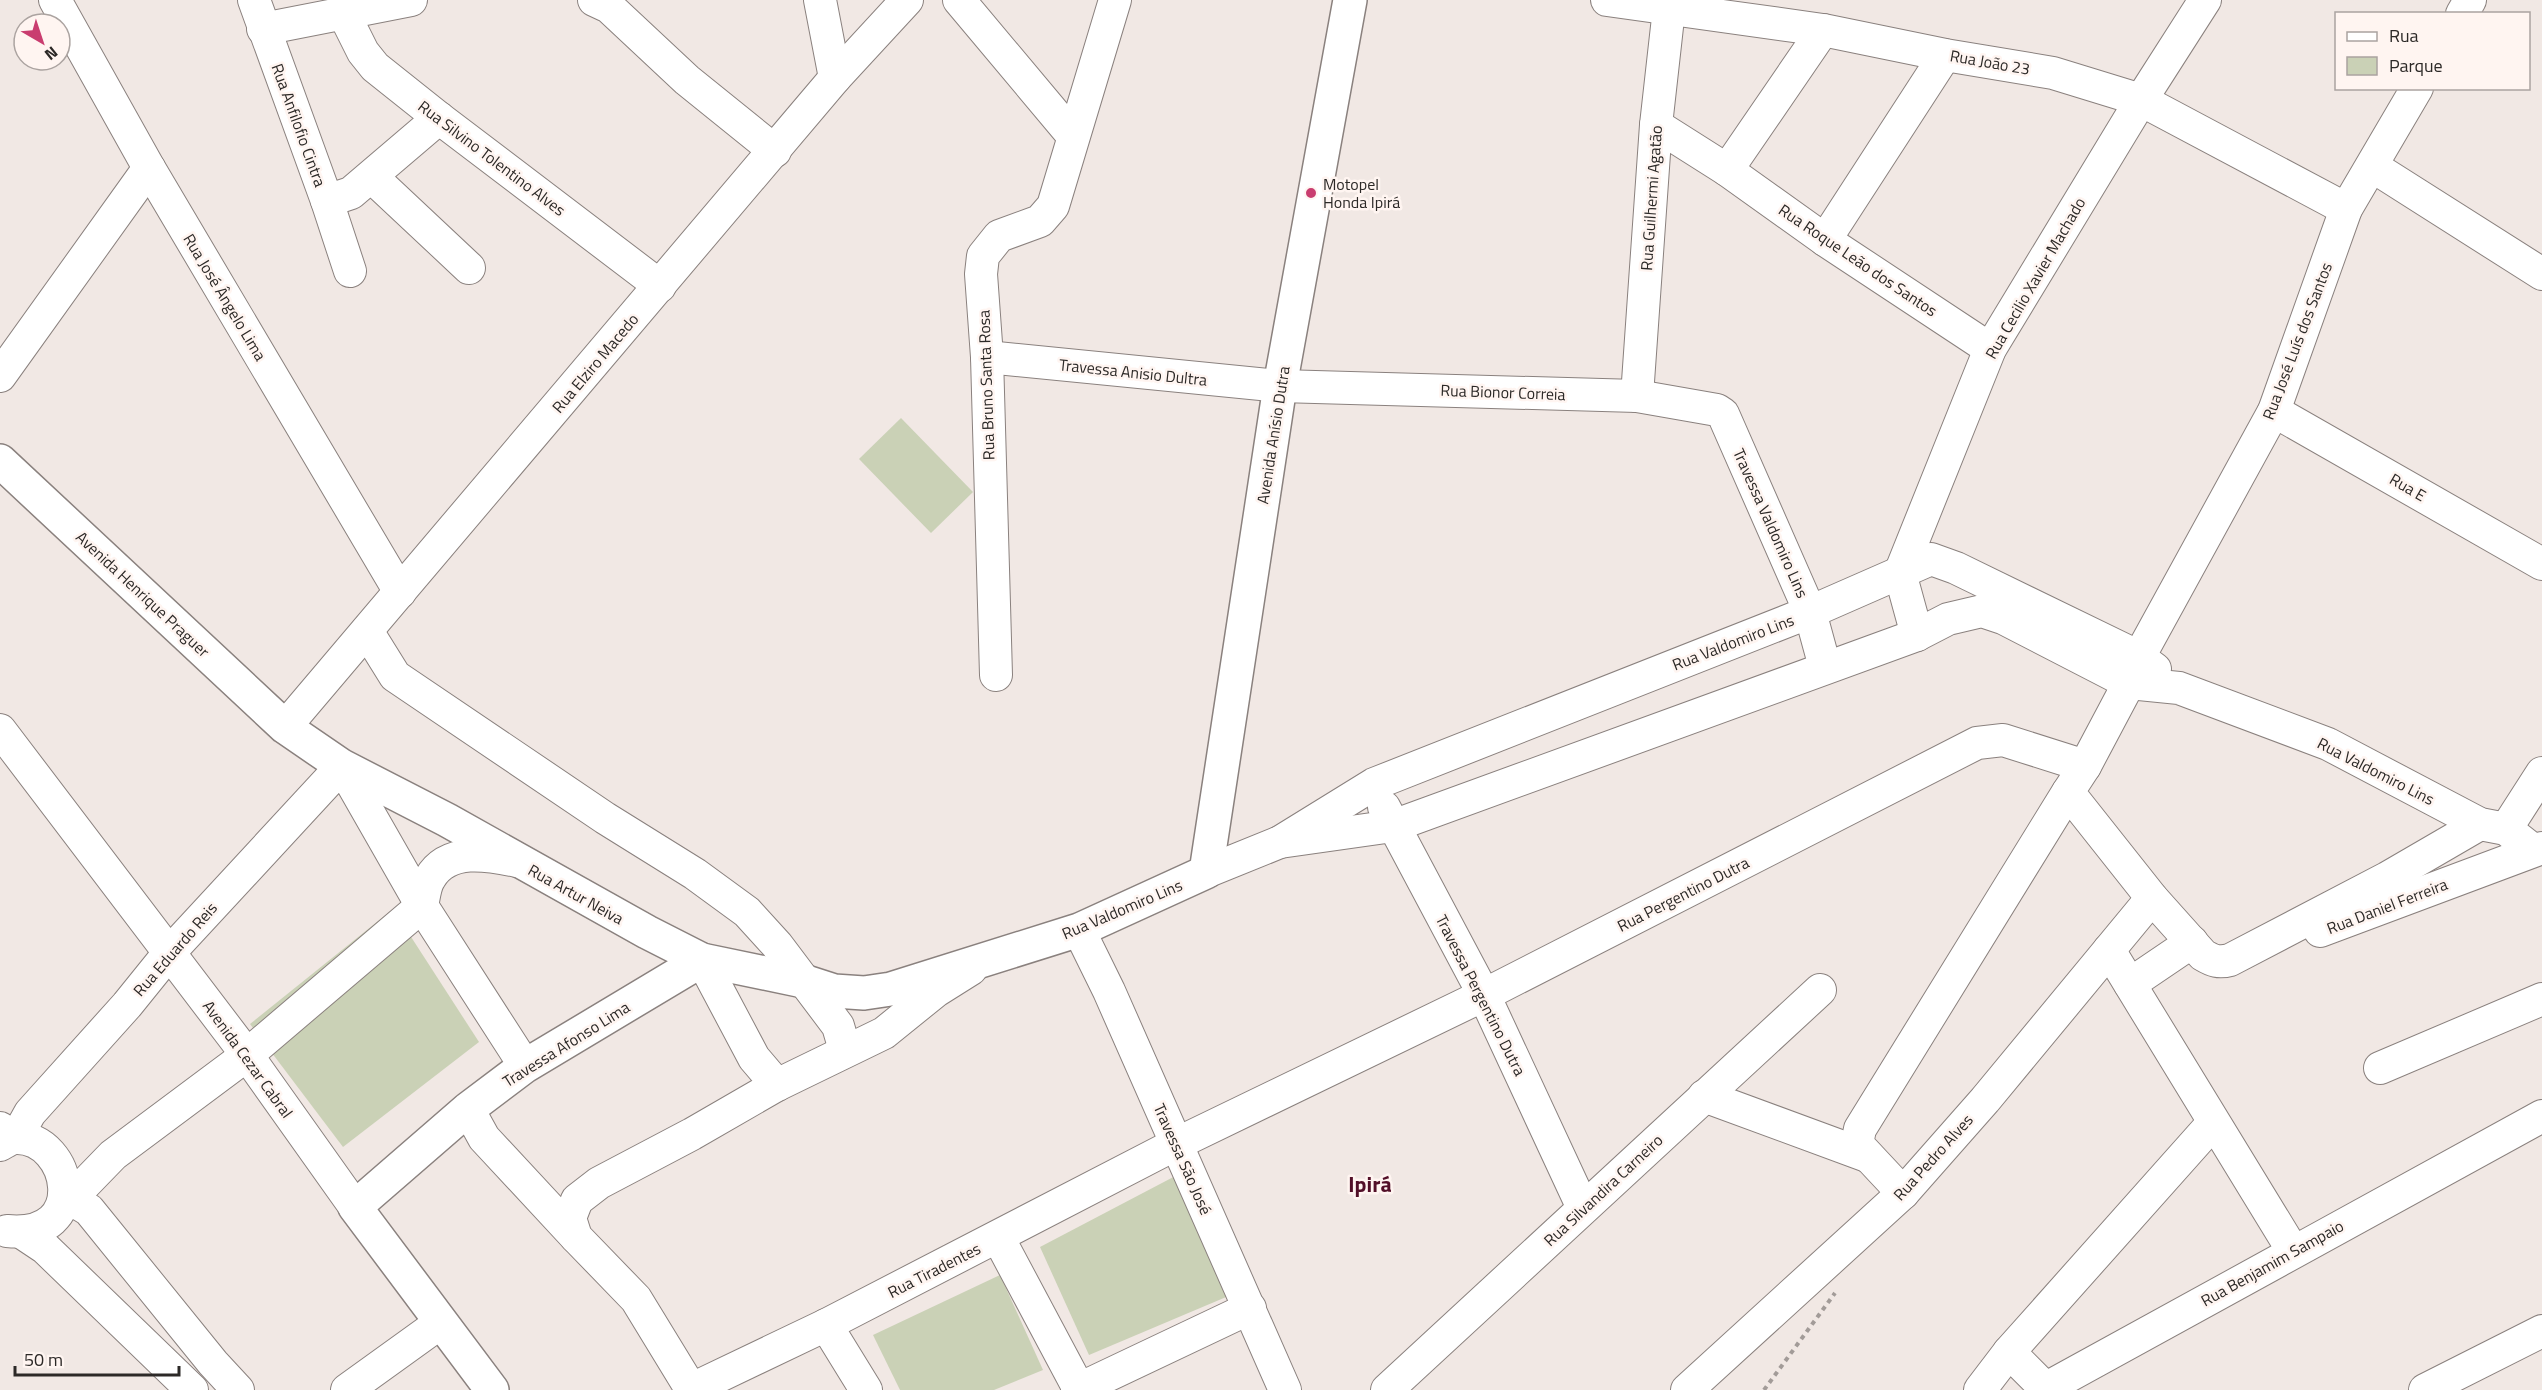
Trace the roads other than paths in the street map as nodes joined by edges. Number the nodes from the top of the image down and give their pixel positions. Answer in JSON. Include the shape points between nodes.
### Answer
{"nodes":[{"id":1,"x":56,"y":0,"type":"edge"},
{"id":2,"x":411,"y":0,"type":"edge"},
{"id":3,"x":820,"y":0,"type":"edge"},
{"id":4,"x":907,"y":0,"type":"edge"},
{"id":5,"x":959,"y":0,"type":"edge"},
{"id":6,"x":1115,"y":0,"type":"edge"},
{"id":7,"x":1350,"y":0,"type":"edge"},
{"id":8,"x":1607,"y":0,"type":"edge"},
{"id":9,"x":2205,"y":0,"type":"edge"},
{"id":10,"x":605,"y":2,"type":"edge"},
{"id":11,"x":1670,"y":5,"type":"edge"},
{"id":12,"x":343,"y":12,"type":"junction"},
{"id":13,"x":259,"y":14,"type":"edge"},
{"id":14,"x":1823,"y":30,"type":"junction"},
{"id":15,"x":1944,"y":55,"type":"junction"},
{"id":16,"x":835,"y":78,"type":"junction"},
{"id":17,"x":2416,"y":90,"type":"edge"},
{"id":18,"x":2141,"y":100,"type":"junction"},
{"id":19,"x":439,"y":118,"type":"junction"},
{"id":20,"x":1656,"y":125,"type":"junction"},
{"id":21,"x":1073,"y":136,"type":"junction"},
{"id":22,"x":775,"y":151,"type":"junction"},
{"id":23,"x":2372,"y":166,"type":"junction"},
{"id":24,"x":149,"y":168,"type":"junction"},
{"id":25,"x":1727,"y":171,"type":"junction"},
{"id":26,"x":372,"y":177,"type":"junction"},
{"id":27,"x":327,"y":201,"type":"junction"},
{"id":28,"x":2346,"y":209,"type":"junction"},
{"id":29,"x":1825,"y":240,"type":"junction"},
{"id":30,"x":470,"y":268,"type":"dead end"},
{"id":31,"x":350,"y":271,"type":"dead end"},
{"id":32,"x":2542,"y":274,"type":"edge"},
{"id":33,"x":660,"y":286,"type":"junction"},
{"id":34,"x":1990,"y":349,"type":"junction"},
{"id":35,"x":987,"y":357,"type":"junction"},
{"id":36,"x":0,"y":376,"type":"edge"},
{"id":37,"x":1280,"y":387,"type":"junction"},
{"id":38,"x":1637,"y":396,"type":"junction"},
{"id":39,"x":2274,"y":411,"type":"junction"},
{"id":40,"x":1723,"y":414,"type":"joint"},
{"id":41,"x":0,"y":461,"type":"edge"},
{"id":42,"x":2542,"y":564,"type":"edge"},
{"id":43,"x":1900,"y":573,"type":"junction"},
{"id":44,"x":400,"y":592,"type":"junction"},
{"id":45,"x":1810,"y":612,"type":"junction"},
{"id":46,"x":367,"y":631,"type":"junction"},
{"id":47,"x":1917,"y":635,"type":"junction"},
{"id":48,"x":1825,"y":667,"type":"junction"},
{"id":49,"x":2134,"y":670,"type":"junction"},
{"id":50,"x":996,"y":675,"type":"dead end"},
{"id":51,"x":285,"y":727,"type":"junction"},
{"id":52,"x":0,"y":730,"type":"edge"},
{"id":53,"x":342,"y":766,"type":"junction"},
{"id":54,"x":2085,"y":766,"type":"junction"},
{"id":55,"x":2542,"y":773,"type":"edge"},
{"id":56,"x":1374,"y":784,"type":"junction"},
{"id":57,"x":2068,"y":792,"type":"junction"},
{"id":58,"x":1393,"y":826,"type":"junction"},
{"id":59,"x":2493,"y":826,"type":"junction"},
{"id":60,"x":1280,"y":842,"type":"junction"},
{"id":61,"x":2538,"y":849,"type":"edge"},
{"id":62,"x":518,"y":862,"type":"junction"},
{"id":63,"x":1206,"y":872,"type":"junction"},
{"id":64,"x":2152,"y":898,"type":"junction"},
{"id":65,"x":422,"y":906,"type":"junction"},
{"id":66,"x":1078,"y":930,"type":"junction"},
{"id":67,"x":2192,"y":942,"type":"junction"},
{"id":68,"x":2109,"y":950,"type":"junction"},
{"id":69,"x":169,"y":953,"type":"junction"},
{"id":70,"x":987,"y":958,"type":"junction"},
{"id":71,"x":702,"y":960,"type":"junction"},
{"id":72,"x":2230,"y":960,"type":"junction"},
{"id":73,"x":803,"y":981,"type":"junction"},
{"id":74,"x":2130,"y":984,"type":"junction"},
{"id":75,"x":891,"y":989,"type":"joint"},
{"id":76,"x":1820,"y":990,"type":"dead end"},
{"id":77,"x":1484,"y":995,"type":"junction"},
{"id":78,"x":2542,"y":999,"type":"edge"},
{"id":79,"x":844,"y":1050,"type":"junction"},
{"id":80,"x":247,"y":1055,"type":"junction"},
{"id":81,"x":525,"y":1066,"type":"junction"},
{"id":82,"x":2380,"y":1068,"type":"dead end"},
{"id":83,"x":777,"y":1085,"type":"junction"},
{"id":84,"x":1704,"y":1096,"type":"junction"},
{"id":85,"x":468,"y":1109,"type":"junction"},
{"id":86,"x":2542,"y":1116,"type":"edge"},
{"id":87,"x":2214,"y":1123,"type":"junction"},
{"id":88,"x":5,"y":1137,"type":"edge"},
{"id":89,"x":1176,"y":1144,"type":"junction"},
{"id":90,"x":1867,"y":1156,"type":"junction"},
{"id":91,"x":1904,"y":1193,"type":"junction"},
{"id":92,"x":66,"y":1196,"type":"junction"},
{"id":93,"x":355,"y":1207,"type":"junction"},
{"id":94,"x":1583,"y":1208,"type":"junction"},
{"id":95,"x":10,"y":1231,"type":"edge"},
{"id":96,"x":576,"y":1237,"type":"junction"},
{"id":97,"x":998,"y":1237,"type":"junction"},
{"id":98,"x":2293,"y":1251,"type":"junction"},
{"id":99,"x":1250,"y":1308,"type":"junction"},
{"id":100,"x":440,"y":1323,"type":"junction"},
{"id":101,"x":826,"y":1325,"type":"junction"},
{"id":102,"x":2542,"y":1331,"type":"edge"},
{"id":103,"x":2009,"y":1352,"type":"junction"},
{"id":104,"x":1078,"y":1389,"type":"edge"},
{"id":105,"x":192,"y":1390,"type":"edge"},
{"id":106,"x":238,"y":1390,"type":"edge"},
{"id":107,"x":347,"y":1390,"type":"edge"},
{"id":108,"x":492,"y":1390,"type":"edge"},
{"id":109,"x":690,"y":1390,"type":"edge"},
{"id":110,"x":866,"y":1390,"type":"edge"},
{"id":111,"x":1285,"y":1390,"type":"edge"},
{"id":112,"x":1387,"y":1390,"type":"edge"},
{"id":113,"x":1687,"y":1390,"type":"edge"},
{"id":114,"x":1980,"y":1390,"type":"edge"},
{"id":115,"x":2425,"y":1390,"type":"edge"}],
"edges":[{"from":1,"to":24,"type":"street","name":"Rua José Ângelo Lima"},
{"from":2,"to":12,"type":"street"},
{"from":3,"to":16,"type":"street"},
{"from":4,"to":16,"type":"street","name":"Rua Elziro Macedo"},
{"from":5,"to":21,"type":"street"},
{"from":6,"to":21,"type":"street","name":"Rua Bruno Santa Rosa"},
{"from":7,"to":37,"type":"main road","name":"Avenida Anísio Dutra"},
{"from":8,"to":11,"type":"street","name":"Rua João 23"},
{"from":9,"to":18,"type":"street","name":"Rua Cecilio Xavier Machado"},
{"from":10,"to":22,"type":"street","via":[[687,80]]},
{"from":11,"to":14,"type":"street","name":"Rua João 23"},
{"from":11,"to":20,"type":"street","name":"Rua Guilhermi Agatão"},
{"from":12,"to":13,"type":"street"},
{"from":12,"to":19,"type":"street","name":"Rua Silvino Tolentino Alves","via":[[375,67]]},
{"from":13,"to":27,"type":"street","name":"Rua Anfilofio Cintra"},
{"from":14,"to":15,"type":"street","name":"Rua João 23"},
{"from":14,"to":25,"type":"street"},
{"from":15,"to":18,"type":"street","name":"Rua João 23","via":[[2053,73]]},
{"from":15,"to":29,"type":"street"},
{"from":16,"to":22,"type":"street","name":"Rua Elziro Macedo"},
{"from":17,"to":23,"type":"street","name":"Rua José Luís dos Santos"},
{"from":18,"to":28,"type":"street","name":"Rua João 23"},
{"from":18,"to":34,"type":"street","name":"Rua Cecilio Xavier Machado"},
{"from":19,"to":26,"type":"street","name":"Rua Anfilofio Cintra"},
{"from":19,"to":33,"type":"street","name":"Rua Silvino Tolentino Alves"},
{"from":20,"to":25,"type":"street","name":"Rua Roque Leão dos Santos"},
{"from":20,"to":38,"type":"street","name":"Rua Guilhermi Agatão"},
{"from":21,"to":35,"type":"street","name":"Rua Bruno Santa Rosa","via":[[1053,206],[1040,221],[999,236],[983,256]]},
{"from":22,"to":33,"type":"street","name":"Rua Elziro Macedo"},
{"from":23,"to":28,"type":"street","name":"Rua José Luís dos Santos"},
{"from":23,"to":32,"type":"street"},
{"from":24,"to":36,"type":"street"},
{"from":24,"to":44,"type":"street","name":"Rua José Ângelo Lima"},
{"from":25,"to":29,"type":"street","name":"Rua Roque Leão dos Santos"},
{"from":26,"to":27,"type":"street","name":"Rua Anfilofio Cintra","via":[[351,193]]},
{"from":26,"to":30,"type":"street"},
{"from":27,"to":31,"type":"street"},
{"from":28,"to":39,"type":"street","name":"Rua José Luís dos Santos"},
{"from":29,"to":34,"type":"street","name":"Rua Roque Leão dos Santos"},
{"from":33,"to":44,"type":"street","name":"Rua Elziro Macedo"},
{"from":34,"to":43,"type":"street","name":"Rua Cecilio Xavier Machado"},
{"from":35,"to":37,"type":"street","name":"Travessa Anisio Dultra"},
{"from":35,"to":50,"type":"street","name":"Rua Bruno Santa Rosa"},
{"from":37,"to":38,"type":"street","name":"Rua Bionor Correia"},
{"from":37,"to":63,"type":"main road","name":"Avenida Anísio Dutra"},
{"from":38,"to":40,"type":"street","name":"Rua Bionor Correia"},
{"from":39,"to":42,"type":"street","name":"Rua E"},
{"from":39,"to":49,"type":"street","name":"Rua José Luís dos Santos"},
{"from":40,"to":45,"type":"street","name":"Travessa Valdomiro Lins"},
{"from":41,"to":51,"type":"main road","name":"Avenida Henrique Praguer"},
{"from":43,"to":45,"type":"street","name":"Rua Valdomiro Lins"},
{"from":43,"to":47,"type":"street"},
{"from":43,"to":49,"type":"street","name":"Rua Valdomiro Lins","via":[[1931,559],[1956,568]]},
{"from":44,"to":46,"type":"street","name":"Rua Elziro Macedo"},
{"from":45,"to":48,"type":"street","name":"Travessa Valdomiro Lins"},
{"from":45,"to":56,"type":"street","name":"Rua Valdomiro Lins"},
{"from":46,"to":51,"type":"street","name":"Rua Elziro Macedo"},
{"from":46,"to":73,"type":"street","via":[[395,676],[747,912]]},
{"from":47,"to":48,"type":"street","name":"Rua Valdomiro Lins"},
{"from":47,"to":49,"type":"street","name":"Rua Valdomiro Lins","via":[[1948,619],[1982,611]]},
{"from":48,"to":58,"type":"street","name":"Rua Valdomiro Lins"},
{"from":49,"to":54,"type":"street"},
{"from":49,"to":59,"type":"street","name":"Rua Valdomiro Lins","via":[[2328,744],[2388,778]]},
{"from":51,"to":53,"type":"main road","name":"Rua Artur Neiva"},
{"from":52,"to":69,"type":"street","name":"Avenida Cezar Cabral"},
{"from":53,"to":62,"type":"main road","name":"Rua Artur Neiva"},
{"from":53,"to":65,"type":"street"},
{"from":53,"to":69,"type":"street","name":"Rua Eduardo Reis"},
{"from":54,"to":57,"type":"street"},
{"from":54,"to":77,"type":"street","name":"Rua Pergentino Dutra","via":[[2003,740],[1977,743]]},
{"from":55,"to":59,"type":"street"},
{"from":56,"to":58,"type":"street","name":"Travessa Pergentino Dutra"},
{"from":56,"to":60,"type":"street","name":"Rua Valdomiro Lins"},
{"from":57,"to":64,"type":"street"},
{"from":57,"to":90,"type":"street","via":[[1860,1129],[1860,1147]]},
{"from":58,"to":60,"type":"street","name":"Rua Valdomiro Lins"},
{"from":58,"to":77,"type":"street","name":"Travessa Pergentino Dutra"},
{"from":59,"to":61,"type":"street","name":"Rua Valdomiro Lins"},
{"from":59,"to":72,"type":"street"},
{"from":60,"to":63,"type":"street","name":"Rua Valdomiro Lins"},
{"from":61,"to":72,"type":"street","name":"Rua Daniel Ferreira","via":[[2318,932]]},
{"from":62,"to":65,"type":"street","via":[[485,854],[444,862],[429,878]]},
{"from":62,"to":71,"type":"main road","name":"Rua Artur Neiva"},
{"from":63,"to":66,"type":"main road","name":"Rua Valdomiro Lins"},
{"from":64,"to":67,"type":"street"},
{"from":64,"to":68,"type":"street","name":"Rua Pedro Alves"},
{"from":65,"to":80,"type":"street"},
{"from":65,"to":81,"type":"street"},
{"from":66,"to":70,"type":"main road","name":"Rua Valdomiro Lins"},
{"from":66,"to":89,"type":"street","name":"Travessa São José","via":[[1109,990]]},
{"from":67,"to":72,"type":"street","via":[[2212,961]]},
{"from":67,"to":74,"type":"street"},
{"from":68,"to":74,"type":"street"},
{"from":68,"to":91,"type":"street","name":"Rua Pedro Alves"},
{"from":69,"to":80,"type":"street","name":"Avenida Cezar Cabral"},
{"from":69,"to":88,"type":"street","name":"Rua Eduardo Reis","via":[[127,1005]]},
{"from":70,"to":75,"type":"main road","name":"Rua Valdomiro Lins"},
{"from":70,"to":79,"type":"street","via":[[884,1033]]},
{"from":71,"to":73,"type":"main road","name":"Rua Artur Neiva"},
{"from":71,"to":81,"type":"main road","name":"Travessa Afonso Lima"},
{"from":71,"to":83,"type":"street","via":[[754,1058]]},
{"from":73,"to":75,"type":"main road","name":"Rua Artur Neiva","via":[[834,991],[864,993]]},
{"from":73,"to":79,"type":"street","via":[[838,1026]]},
{"from":74,"to":87,"type":"street"},
{"from":76,"to":84,"type":"street","name":"Rua Silvandira Carneiro"},
{"from":77,"to":89,"type":"street","name":"Rua Pergentino Dutra"},
{"from":77,"to":94,"type":"street","name":"Travessa Pergentino Dutra"},
{"from":78,"to":82,"type":"street"},
{"from":79,"to":83,"type":"street"},
{"from":80,"to":92,"type":"street","via":[[113,1155],[81,1188]]},
{"from":80,"to":93,"type":"street","name":"Avenida Cezar Cabral"},
{"from":81,"to":85,"type":"main road","name":"Travessa Afonso Lima"},
{"from":83,"to":96,"type":"street","via":[[599,1183],[577,1200],[573,1209],[570,1218]]},
{"from":84,"to":90,"type":"street"},
{"from":84,"to":94,"type":"street","name":"Rua Silvandira Carneiro"},
{"from":85,"to":93,"type":"main road","name":"Travessa Afonso Lima"},
{"from":85,"to":96,"type":"street","via":[[484,1138]]},
{"from":86,"to":98,"type":"street","name":"Rua Benjamim Sampaio"},
{"from":87,"to":98,"type":"street"},
{"from":87,"to":103,"type":"street"},
{"from":88,"to":92,"type":"street","via":[[32,1141],[54,1160],[63,1175]]},
{"from":89,"to":97,"type":"street","name":"Rua Tiradentes"},
{"from":89,"to":99,"type":"street","name":"Travessa São José"},
{"from":90,"to":91,"type":"street"},
{"from":91,"to":113,"type":"street","name":"Rua Pedro Alves"},
{"from":92,"to":95,"type":"street","via":[[54,1220],[38,1228]]},
{"from":92,"to":106,"type":"street","via":[[89,1210]]},
{"from":93,"to":100,"type":"main road","name":"Avenida Cezar Cabral"},
{"from":94,"to":112,"type":"street","name":"Rua Silvandira Carneiro"},
{"from":95,"to":105,"type":"street","via":[[45,1248]]},
{"from":96,"to":109,"type":"street","via":[[636,1299]]},
{"from":97,"to":101,"type":"street","name":"Rua Tiradentes"},
{"from":97,"to":104,"type":"street"},
{"from":98,"to":103,"type":"street","name":"Rua Benjamim Sampaio","via":[[2049,1386],[2040,1383]]},
{"from":99,"to":104,"type":"street"},
{"from":99,"to":111,"type":"street","name":"Travessa São José"},
{"from":100,"to":107,"type":"street"},
{"from":100,"to":108,"type":"main road","name":"Avenida Cezar Cabral"},
{"from":101,"to":109,"type":"street","name":"Rua Tiradentes"},
{"from":101,"to":110,"type":"street"},
{"from":102,"to":115,"type":"street"},
{"from":103,"to":114,"type":"street"}]}
